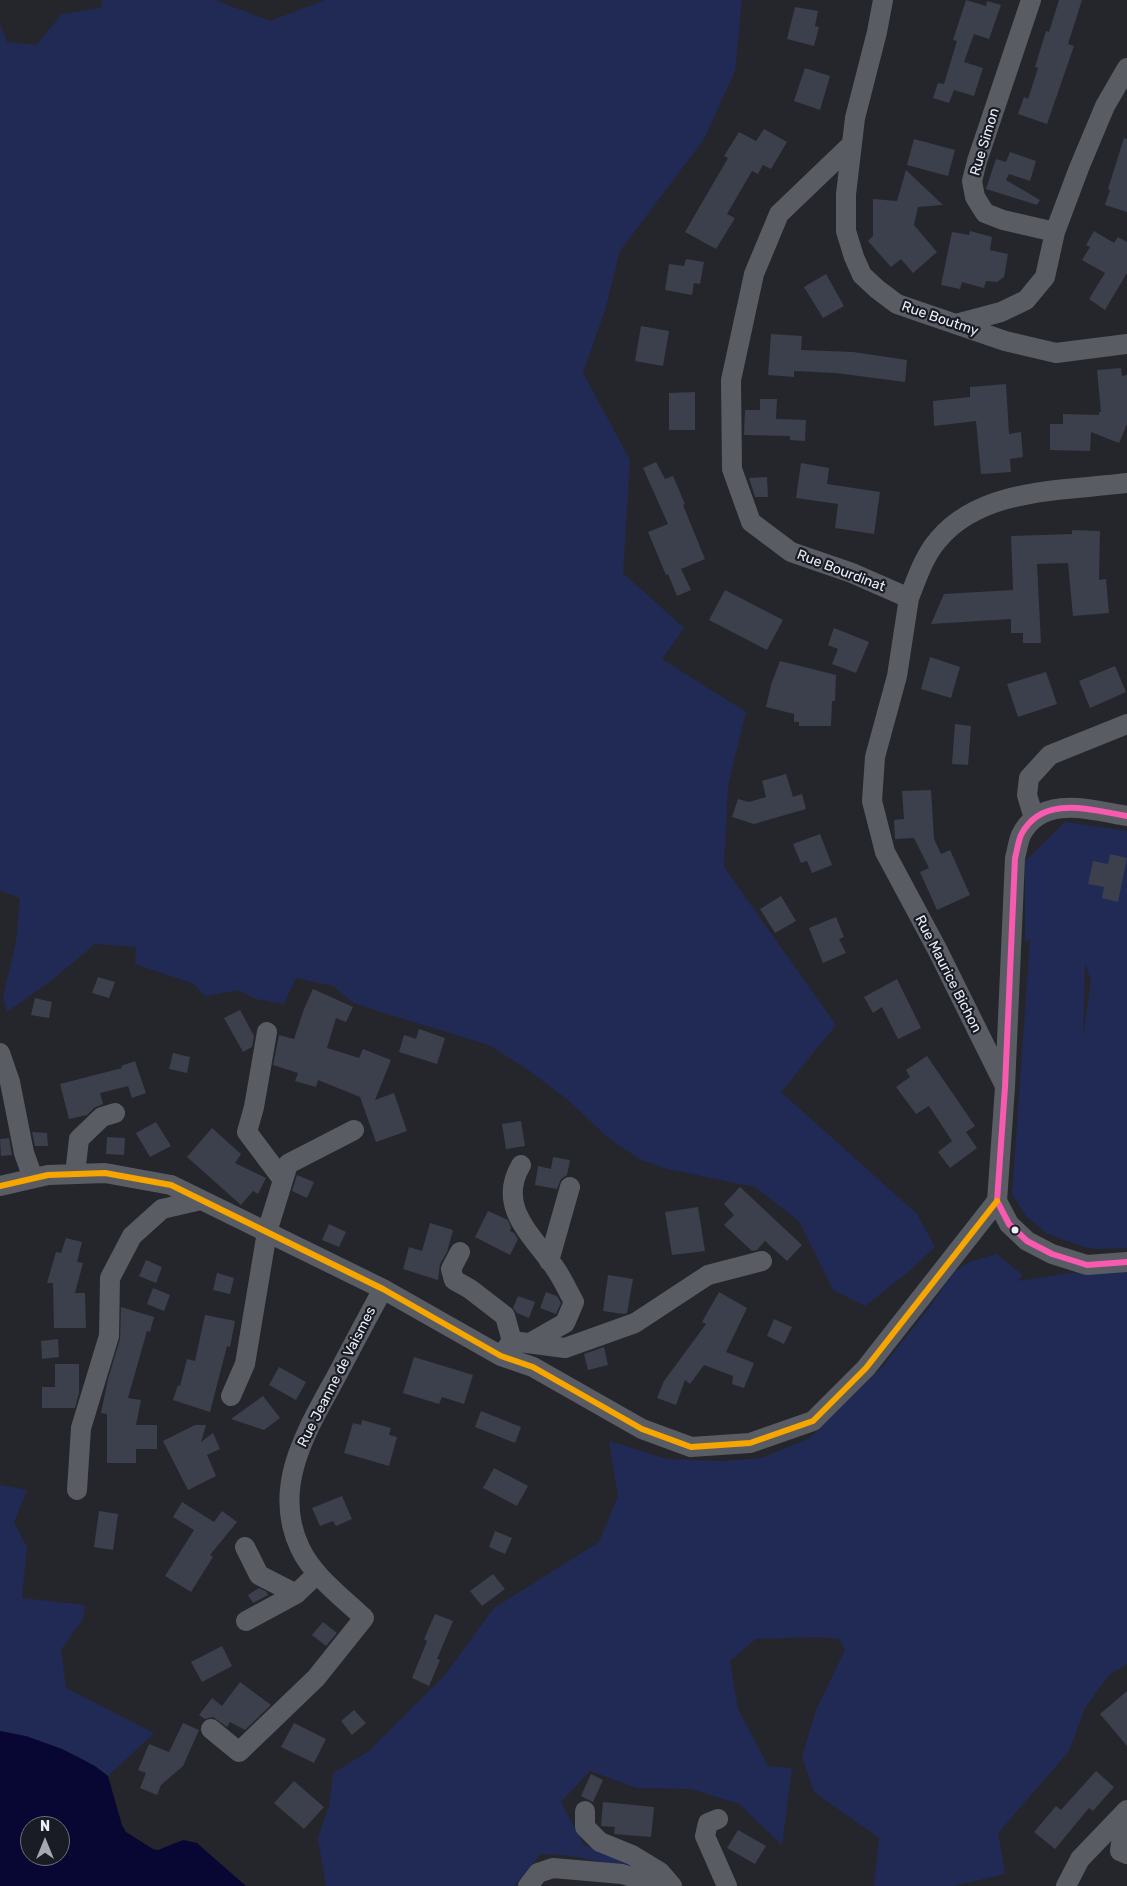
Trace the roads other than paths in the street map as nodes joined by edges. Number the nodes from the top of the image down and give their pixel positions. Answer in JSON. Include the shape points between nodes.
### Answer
{"nodes":[{"id":1,"x":883,"y":0,"type":"edge"},
{"id":2,"x":1031,"y":0,"type":"edge"},
{"id":3,"x":1127,"y":68,"type":"edge"},
{"id":4,"x":851,"y":145,"type":"junction"},
{"id":5,"x":1055,"y":232,"type":"junction"},
{"id":6,"x":956,"y":324,"type":"junction"},
{"id":7,"x":1127,"y":344,"type":"edge"},
{"id":8,"x":1127,"y":483,"type":"edge"},
{"id":9,"x":909,"y":598,"type":"junction"},
{"id":10,"x":1127,"y":724,"type":"edge"},
{"id":11,"x":1127,"y":816,"type":"edge"},
{"id":12,"x":1034,"y":818,"type":"junction"},
{"id":13,"x":267,"y":1032,"type":"dead end"},
{"id":14,"x":0,"y":1053,"type":"edge"},
{"id":15,"x":1005,"y":1087,"type":"junction"},
{"id":16,"x":115,"y":1113,"type":"dead end"},
{"id":17,"x":354,"y":1130,"type":"dead end"},
{"id":18,"x":521,"y":1165,"type":"dead end"},
{"id":19,"x":75,"y":1174,"type":"junction"},
{"id":20,"x":33,"y":1178,"type":"junction"},
{"id":21,"x":283,"y":1180,"type":"junction"},
{"id":22,"x":0,"y":1186,"type":"edge"},
{"id":23,"x":570,"y":1187,"type":"dead end"},
{"id":24,"x":201,"y":1200,"type":"junction"},
{"id":25,"x":997,"y":1201,"type":"junction"},
{"id":26,"x":267,"y":1232,"type":"junction"},
{"id":27,"x":460,"y":1252,"type":"dead end"},
{"id":28,"x":549,"y":1261,"type":"junction"},
{"id":29,"x":762,"y":1262,"type":"dead end"},
{"id":30,"x":1127,"y":1262,"type":"edge"},
{"id":31,"x":383,"y":1289,"type":"junction"},
{"id":32,"x":515,"y":1347,"type":"junction"},
{"id":33,"x":232,"y":1396,"type":"dead end"},
{"id":34,"x":77,"y":1490,"type":"dead end"},
{"id":35,"x":245,"y":1547,"type":"dead end"},
{"id":36,"x":317,"y":1574,"type":"junction"},
{"id":37,"x":296,"y":1594,"type":"junction"},
{"id":38,"x":246,"y":1621,"type":"dead end"},
{"id":39,"x":211,"y":1729,"type":"dead end"},
{"id":40,"x":585,"y":1811,"type":"dead end"},
{"id":41,"x":1126,"y":1811,"type":"edge"},
{"id":42,"x":718,"y":1819,"type":"dead end"},
{"id":43,"x":1127,"y":1854,"type":"edge"},
{"id":44,"x":1063,"y":1883,"type":"edge"},
{"id":45,"x":528,"y":1886,"type":"edge"},
{"id":46,"x":662,"y":1886,"type":"edge"},
{"id":47,"x":672,"y":1886,"type":"edge"},
{"id":48,"x":727,"y":1886,"type":"edge"}],
"edges":[{"from":1,"to":4,"type":"street","name":"Rue Boutmy"},
{"from":2,"to":5,"type":"street","name":"Rue Simon","via":[[972,181],[976,198],[985,213]]},
{"from":3,"to":5,"type":"street","via":[[1105,106]]},
{"from":4,"to":6,"type":"street","name":"Rue Boutmy","via":[[846,231],[862,275],[897,304]]},
{"from":4,"to":9,"type":"street","name":"Rue Bourdinat","via":[[779,214],[754,274],[731,380],[732,469],[751,522],[791,552],[852,573]]},
{"from":5,"to":6,"type":"street","via":[[1045,277],[1026,300],[1001,312]]},
{"from":6,"to":7,"type":"street","name":"Rue Boutmy","via":[[1005,341],[1056,353]]},
{"from":8,"to":9,"type":"street","via":[[1016,495],[962,518],[938,540],[922,566]]},
{"from":9,"to":15,"type":"street","name":"Rue Maurice Bichon","via":[[897,676],[875,757],[872,801],[885,852]]},
{"from":10,"to":12,"type":"street","via":[[1050,755],[1028,778],[1027,795]]},
{"from":11,"to":12,"type":"street","via":[[1080,808],[1051,809]]},
{"from":12,"to":15,"type":"street","via":[[1021,836],[1015,858]]},
{"from":13,"to":21,"type":"street","via":[[247,1132]]},
{"from":14,"to":20,"type":"street"},
{"from":15,"to":25,"type":"street"},
{"from":16,"to":19,"type":"street","via":[[102,1117],[79,1139]]},
{"from":17,"to":21,"type":"street","via":[[288,1164]]},
{"from":18,"to":28,"type":"street","via":[[512,1193],[515,1213]]},
{"from":19,"to":20,"type":"street"},
{"from":19,"to":24,"type":"street","via":[[105,1173],[171,1185]]},
{"from":20,"to":22,"type":"street"},
{"from":21,"to":26,"type":"street"},
{"from":23,"to":28,"type":"street"},
{"from":24,"to":26,"type":"street"},
{"from":24,"to":34,"type":"street","via":[[162,1209],[132,1236],[110,1278],[109,1336],[81,1428]]},
{"from":25,"to":30,"type":"street","via":[[1008,1224],[1027,1241],[1052,1254],[1087,1265]]},
{"from":25,"to":32,"type":"street","via":[[866,1368],[820,1414],[813,1420],[750,1443],[690,1447],[642,1429],[533,1367]]},
{"from":26,"to":31,"type":"street"},
{"from":26,"to":33,"type":"street","via":[[245,1364]]},
{"from":27,"to":32,"type":"street","via":[[451,1269],[454,1280],[505,1316]]},
{"from":28,"to":32,"type":"street","via":[[574,1302],[565,1322]]},
{"from":29,"to":32,"type":"street","via":[[708,1275],[635,1323],[566,1348]]},
{"from":31,"to":32,"type":"street"},
{"from":31,"to":36,"type":"street","name":"Rue Jeanne de Vaismes","via":[[305,1433],[292,1469],[288,1511],[300,1548]]},
{"from":35,"to":37,"type":"street","via":[[259,1575]]},
{"from":36,"to":37,"type":"street"},
{"from":36,"to":39,"type":"street","name":"Rue Jeanne de Vaismes","via":[[364,1618],[316,1678],[240,1752]]},
{"from":37,"to":38,"type":"street"},
{"from":40,"to":47,"type":"street","via":[[585,1827],[600,1842],[632,1855],[660,1872]]},
{"from":41,"to":43,"type":"street","via":[[1120,1851]]},
{"from":41,"to":44,"type":"street","via":[[1080,1859]]},
{"from":42,"to":48,"type":"street","via":[[708,1823],[705,1836]]},
{"from":45,"to":46,"type":"street","via":[[538,1873],[553,1868],[622,1874]]}]}
